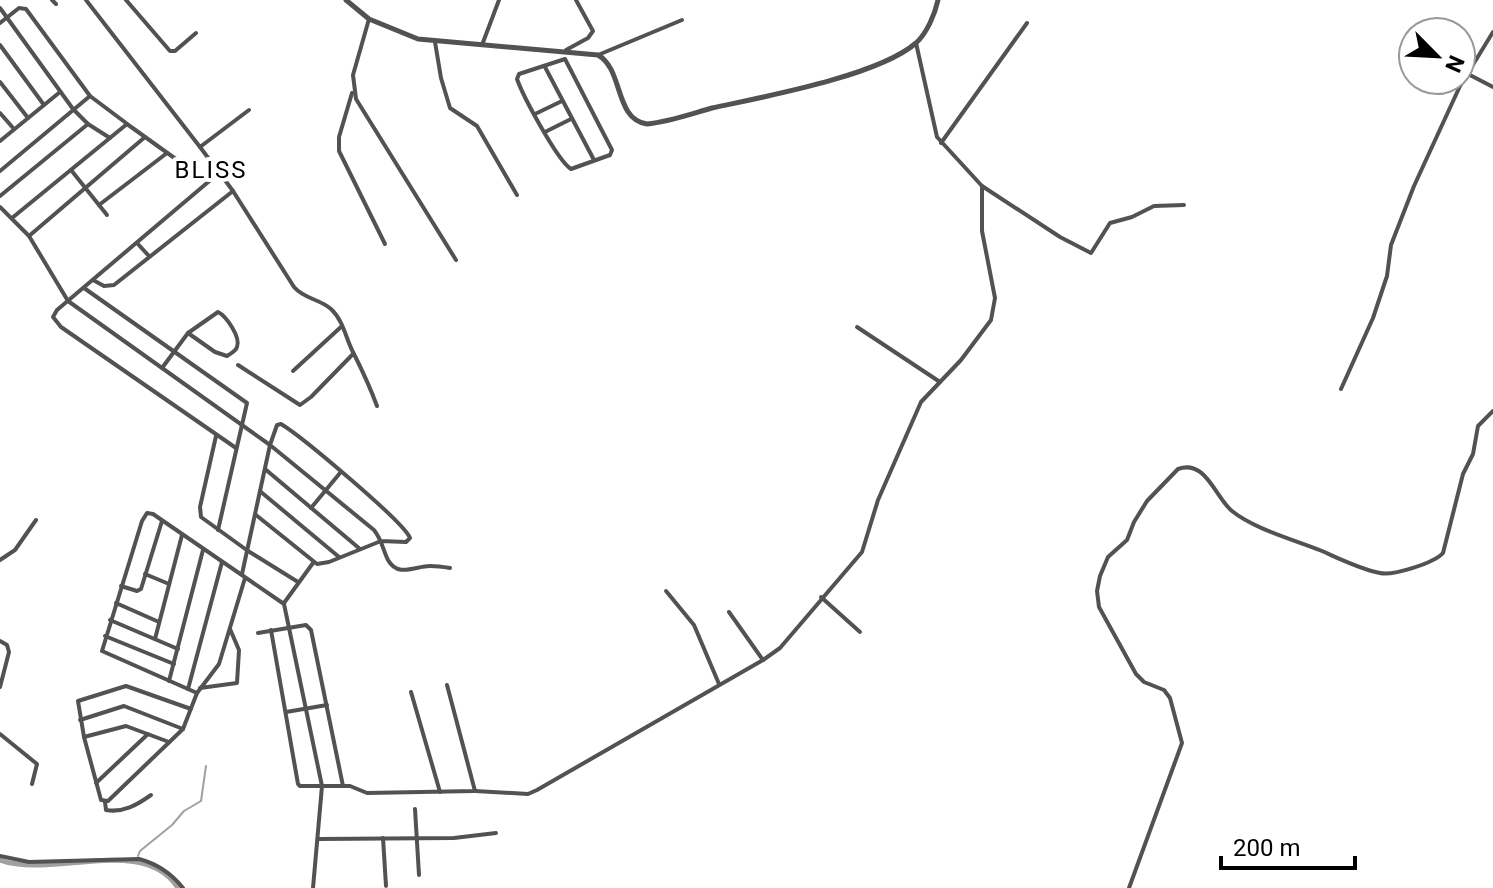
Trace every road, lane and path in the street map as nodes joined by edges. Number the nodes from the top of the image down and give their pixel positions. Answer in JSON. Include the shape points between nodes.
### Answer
{"nodes":[{"id":1,"x":86,"y":0,"type":"edge"},
{"id":2,"x":126,"y":0,"type":"edge"},
{"id":3,"x":499,"y":0,"type":"edge"},
{"id":4,"x":576,"y":0,"type":"edge"},
{"id":5,"x":938,"y":0,"type":"edge"},
{"id":6,"x":349,"y":3,"type":"edge"},
{"id":7,"x":0,"y":8,"type":"edge"},
{"id":8,"x":6,"y":17,"type":"junction"},
{"id":9,"x":369,"y":19,"type":"junction"},
{"id":10,"x":682,"y":20,"type":"dead end"},
{"id":11,"x":0,"y":23,"type":"edge"},
{"id":12,"x":1027,"y":23,"type":"dead end"},
{"id":13,"x":1493,"y":32,"type":"edge"},
{"id":14,"x":196,"y":33,"type":"dead end"},
{"id":15,"x":435,"y":42,"type":"junction"},
{"id":16,"x":916,"y":43,"type":"junction"},
{"id":17,"x":0,"y":45,"type":"edge"},
{"id":18,"x":482,"y":45,"type":"junction"},
{"id":19,"x":562,"y":51,"type":"junction"},
{"id":20,"x":598,"y":55,"type":"junction"},
{"id":21,"x":1477,"y":59,"type":"edge"},
{"id":22,"x":562,"y":60,"type":"junction"},
{"id":23,"x":545,"y":67,"type":"junction"},
{"id":24,"x":0,"y":82,"type":"edge"},
{"id":25,"x":353,"y":90,"type":"junction"},
{"id":26,"x":60,"y":92,"type":"junction"},
{"id":27,"x":90,"y":96,"type":"junction"},
{"id":28,"x":1457,"y":96,"type":"edge"},
{"id":29,"x":562,"y":100,"type":"junction"},
{"id":30,"x":44,"y":105,"type":"junction"},
{"id":31,"x":73,"y":109,"type":"junction"},
{"id":32,"x":249,"y":110,"type":"dead end"},
{"id":33,"x":0,"y":113,"type":"edge"},
{"id":34,"x":535,"y":114,"type":"junction"},
{"id":35,"x":28,"y":118,"type":"junction"},
{"id":36,"x":572,"y":118,"type":"junction"},
{"id":37,"x":88,"y":124,"type":"junction"},
{"id":38,"x":127,"y":124,"type":"junction"},
{"id":39,"x":14,"y":129,"type":"junction"},
{"id":40,"x":545,"y":132,"type":"junction"},
{"id":41,"x":145,"y":137,"type":"junction"},
{"id":42,"x":110,"y":138,"type":"junction"},
{"id":43,"x":0,"y":141,"type":"edge"},
{"id":44,"x":941,"y":143,"type":"junction"},
{"id":45,"x":200,"y":147,"type":"junction"},
{"id":46,"x":167,"y":153,"type":"junction"},
{"id":47,"x":594,"y":160,"type":"junction"},
{"id":48,"x":180,"y":162,"type":"dead end"},
{"id":49,"x":71,"y":170,"type":"junction"},
{"id":50,"x":0,"y":171,"type":"edge"},
{"id":51,"x":220,"y":172,"type":"junction"},
{"id":52,"x":982,"y":186,"type":"junction"},
{"id":53,"x":85,"y":188,"type":"junction"},
{"id":54,"x":233,"y":191,"type":"junction"},
{"id":55,"x":517,"y":195,"type":"dead end"},
{"id":56,"x":0,"y":196,"type":"edge"},
{"id":57,"x":99,"y":205,"type":"junction"},
{"id":58,"x":1184,"y":205,"type":"dead end"},
{"id":59,"x":0,"y":207,"type":"edge"},
{"id":60,"x":107,"y":215,"type":"dead end"},
{"id":61,"x":12,"y":218,"type":"junction"},
{"id":62,"x":29,"y":236,"type":"junction"},
{"id":63,"x":137,"y":243,"type":"junction"},
{"id":64,"x":385,"y":244,"type":"dead end"},
{"id":65,"x":149,"y":256,"type":"junction"},
{"id":66,"x":456,"y":260,"type":"dead end"},
{"id":67,"x":93,"y":280,"type":"junction"},
{"id":68,"x":84,"y":288,"type":"junction"},
{"id":69,"x":68,"y":301,"type":"junction"},
{"id":70,"x":342,"y":326,"type":"junction"},
{"id":71,"x":857,"y":327,"type":"dead end"},
{"id":72,"x":188,"y":333,"type":"junction"},
{"id":73,"x":174,"y":350,"type":"junction"},
{"id":74,"x":353,"y":354,"type":"junction"},
{"id":75,"x":238,"y":365,"type":"dead end"},
{"id":76,"x":162,"y":368,"type":"junction"},
{"id":77,"x":293,"y":371,"type":"dead end"},
{"id":78,"x":940,"y":382,"type":"junction"},
{"id":79,"x":1341,"y":389,"type":"dead end"},
{"id":80,"x":377,"y":406,"type":"dead end"},
{"id":81,"x":1493,"y":411,"type":"edge"},
{"id":82,"x":244,"y":426,"type":"junction"},
{"id":83,"x":216,"y":436,"type":"junction"},
{"id":84,"x":270,"y":445,"type":"junction"},
{"id":85,"x":236,"y":448,"type":"junction"},
{"id":86,"x":265,"y":469,"type":"junction"},
{"id":87,"x":340,"y":473,"type":"junction"},
{"id":88,"x":327,"y":490,"type":"junction"},
{"id":89,"x":261,"y":492,"type":"junction"},
{"id":90,"x":311,"y":508,"type":"junction"},
{"id":91,"x":256,"y":515,"type":"junction"},
{"id":92,"x":36,"y":520,"type":"dead end"},
{"id":93,"x":162,"y":521,"type":"junction"},
{"id":94,"x":218,"y":530,"type":"junction"},
{"id":95,"x":182,"y":535,"type":"junction"},
{"id":96,"x":381,"y":541,"type":"junction"},
{"id":97,"x":360,"y":549,"type":"junction"},
{"id":98,"x":203,"y":550,"type":"junction"},
{"id":99,"x":248,"y":551,"type":"junction"},
{"id":100,"x":340,"y":558,"type":"junction"},
{"id":101,"x":0,"y":560,"type":"edge"},
{"id":102,"x":222,"y":562,"type":"junction"},
{"id":103,"x":313,"y":563,"type":"junction"},
{"id":104,"x":450,"y":568,"type":"dead end"},
{"id":105,"x":145,"y":574,"type":"junction"},
{"id":106,"x":244,"y":576,"type":"junction"},
{"id":107,"x":298,"y":582,"type":"junction"},
{"id":108,"x":169,"y":584,"type":"junction"},
{"id":109,"x":121,"y":586,"type":"junction"},
{"id":110,"x":666,"y":591,"type":"dead end"},
{"id":111,"x":821,"y":597,"type":"junction"},
{"id":112,"x":116,"y":603,"type":"junction"},
{"id":113,"x":284,"y":604,"type":"junction"},
{"id":114,"x":729,"y":612,"type":"dead end"},
{"id":115,"x":110,"y":620,"type":"junction"},
{"id":116,"x":159,"y":622,"type":"junction"},
{"id":117,"x":289,"y":626,"type":"junction"},
{"id":118,"x":229,"y":628,"type":"junction"},
{"id":119,"x":271,"y":630,"type":"junction"},
{"id":120,"x":860,"y":632,"type":"dead end"},
{"id":121,"x":258,"y":633,"type":"dead end"},
{"id":122,"x":105,"y":636,"type":"junction"},
{"id":123,"x":155,"y":639,"type":"junction"},
{"id":124,"x":0,"y":641,"type":"edge"},
{"id":125,"x":178,"y":649,"type":"junction"},
{"id":126,"x":763,"y":660,"type":"junction"},
{"id":127,"x":174,"y":664,"type":"junction"},
{"id":128,"x":169,"y":681,"type":"junction"},
{"id":129,"x":719,"y":684,"type":"junction"},
{"id":130,"x":447,"y":685,"type":"dead end"},
{"id":131,"x":0,"y":687,"type":"edge"},
{"id":132,"x":188,"y":689,"type":"junction"},
{"id":133,"x":199,"y":690,"type":"junction"},
{"id":134,"x":411,"y":692,"type":"dead end"},
{"id":135,"x":327,"y":705,"type":"junction"},
{"id":136,"x":191,"y":709,"type":"junction"},
{"id":137,"x":306,"y":709,"type":"junction"},
{"id":138,"x":286,"y":713,"type":"junction"},
{"id":139,"x":80,"y":720,"type":"junction"},
{"id":140,"x":183,"y":729,"type":"junction"},
{"id":141,"x":0,"y":734,"type":"edge"},
{"id":142,"x":148,"y":734,"type":"junction"},
{"id":143,"x":84,"y":737,"type":"junction"},
{"id":144,"x":169,"y":742,"type":"junction"},
{"id":145,"x":96,"y":783,"type":"junction"},
{"id":146,"x":32,"y":784,"type":"dead end"},
{"id":147,"x":322,"y":786,"type":"junction"},
{"id":148,"x":343,"y":786,"type":"junction"},
{"id":149,"x":475,"y":791,"type":"junction"},
{"id":150,"x":440,"y":792,"type":"junction"},
{"id":151,"x":151,"y":795,"type":"dead end"},
{"id":152,"x":105,"y":802,"type":"junction"},
{"id":153,"x":415,"y":809,"type":"dead end"},
{"id":154,"x":496,"y":833,"type":"dead end"},
{"id":155,"x":383,"y":838,"type":"junction"},
{"id":156,"x":416,"y":838,"type":"junction"},
{"id":157,"x":318,"y":839,"type":"junction"},
{"id":158,"x":0,"y":856,"type":"edge"},
{"id":159,"x":419,"y":875,"type":"dead end"},
{"id":160,"x":386,"y":886,"type":"edge"},
{"id":161,"x":183,"y":888,"type":"edge"},
{"id":162,"x":313,"y":888,"type":"edge"},
{"id":163,"x":1129,"y":888,"type":"edge"}],
"edges":[{"from":1,"to":45,"type":"street"},
{"from":2,"to":14,"type":"street","via":[[170,51]]},
{"from":3,"to":18,"type":"street"},
{"from":4,"to":19,"type":"street","via":[[593,31]]},
{"from":5,"to":16,"type":"street"},
{"from":6,"to":9,"type":"street"},
{"from":7,"to":8,"type":"street"},
{"from":8,"to":11,"type":"street"},
{"from":8,"to":26,"type":"street"},
{"from":8,"to":27,"type":"street","via":[[26,9]]},
{"from":9,"to":15,"type":"street","via":[[405,36]]},
{"from":9,"to":25,"type":"street","via":[[356,58]]},
{"from":10,"to":20,"type":"street"},
{"from":12,"to":44,"type":"street"},
{"from":13,"to":21,"type":"street"},
{"from":15,"to":18,"type":"street"},
{"from":15,"to":55,"type":"street","via":[[450,108],[477,126]]},
{"from":16,"to":20,"type":"street","via":[[864,69],[647,124],[630,115],[614,71]]},
{"from":16,"to":44,"type":"street"},
{"from":17,"to":30,"type":"street"},
{"from":18,"to":19,"type":"street"},
{"from":19,"to":20,"type":"street"},
{"from":19,"to":22,"type":"street"},
{"from":22,"to":23,"type":"street"},
{"from":22,"to":47,"type":"street","via":[[612,147],[610,155]]},
{"from":23,"to":29,"type":"street"},
{"from":23,"to":34,"type":"street","via":[[517,79]]},
{"from":24,"to":35,"type":"street"},
{"from":25,"to":64,"type":"street","via":[[339,151]]},
{"from":25,"to":66,"type":"street"},
{"from":26,"to":30,"type":"street"},
{"from":26,"to":31,"type":"street"},
{"from":27,"to":31,"type":"street"},
{"from":27,"to":38,"type":"street"},
{"from":28,"to":79,"type":"street","via":[[1414,186],[1391,245],[1373,318]]},
{"from":29,"to":34,"type":"street"},
{"from":29,"to":36,"type":"street"},
{"from":30,"to":35,"type":"street"},
{"from":31,"to":37,"type":"street"},
{"from":31,"to":50,"type":"street"},
{"from":32,"to":45,"type":"street"},
{"from":33,"to":39,"type":"street"},
{"from":34,"to":40,"type":"street"},
{"from":35,"to":39,"type":"street"},
{"from":36,"to":40,"type":"street"},
{"from":36,"to":47,"type":"street"},
{"from":37,"to":42,"type":"street"},
{"from":37,"to":56,"type":"street"},
{"from":38,"to":41,"type":"street"},
{"from":38,"to":42,"type":"street"},
{"from":39,"to":43,"type":"street"},
{"from":40,"to":47,"type":"street","via":[[568,168]]},
{"from":41,"to":46,"type":"street"},
{"from":41,"to":53,"type":"street"},
{"from":42,"to":49,"type":"street"},
{"from":44,"to":52,"type":"street"},
{"from":45,"to":51,"type":"street"},
{"from":46,"to":48,"type":"street"},
{"from":46,"to":57,"type":"street"},
{"from":49,"to":53,"type":"street"},
{"from":49,"to":61,"type":"street"},
{"from":51,"to":54,"type":"street"},
{"from":51,"to":63,"type":"street"},
{"from":52,"to":58,"type":"street","via":[[1091,253],[1110,223],[1154,206]]},
{"from":52,"to":78,"type":"street","via":[[982,231],[994,308],[982,333]]},
{"from":53,"to":57,"type":"street"},
{"from":53,"to":62,"type":"street"},
{"from":54,"to":65,"type":"street"},
{"from":54,"to":70,"type":"street","via":[[294,287],[332,310]]},
{"from":57,"to":60,"type":"street"},
{"from":59,"to":61,"type":"street"},
{"from":61,"to":62,"type":"street"},
{"from":62,"to":69,"type":"street"},
{"from":63,"to":65,"type":"street"},
{"from":63,"to":67,"type":"street"},
{"from":65,"to":67,"type":"street","via":[[114,285]]},
{"from":67,"to":68,"type":"street"},
{"from":68,"to":69,"type":"street"},
{"from":68,"to":73,"type":"street"},
{"from":69,"to":76,"type":"street"},
{"from":69,"to":83,"type":"street","via":[[54,314],[55,322]]},
{"from":70,"to":74,"type":"street"},
{"from":70,"to":77,"type":"street"},
{"from":71,"to":78,"type":"street"},
{"from":72,"to":72,"type":"street","via":[[222,356],[238,346],[221,312]]},
{"from":72,"to":73,"type":"street"},
{"from":73,"to":76,"type":"street"},
{"from":73,"to":82,"type":"street","via":[[244,400]]},
{"from":74,"to":75,"type":"street","via":[[300,405]]},
{"from":74,"to":80,"type":"street"},
{"from":76,"to":82,"type":"street"},
{"from":78,"to":111,"type":"street","via":[[912,420],[864,548]]},
{"from":81,"to":163,"type":"street","via":[[1478,426],[1443,553],[1388,573],[1340,559],[1234,513],[1193,468],[1178,469],[1147,501],[1127,540],[1105,562],[1098,600],[1136,674],[1170,698],[1182,743]]},
{"from":82,"to":84,"type":"street"},
{"from":82,"to":85,"type":"street"},
{"from":83,"to":85,"type":"street"},
{"from":83,"to":94,"type":"street","via":[[199,512]]},
{"from":84,"to":86,"type":"street"},
{"from":84,"to":87,"type":"street","via":[[281,424]]},
{"from":84,"to":88,"type":"street"},
{"from":85,"to":94,"type":"street"},
{"from":86,"to":89,"type":"street"},
{"from":86,"to":90,"type":"street"},
{"from":87,"to":88,"type":"street"},
{"from":87,"to":96,"type":"street","via":[[410,536],[406,542]]},
{"from":88,"to":90,"type":"street"},
{"from":88,"to":96,"type":"street"},
{"from":89,"to":91,"type":"street"},
{"from":89,"to":100,"type":"street"},
{"from":90,"to":97,"type":"street"},
{"from":91,"to":99,"type":"street"},
{"from":91,"to":103,"type":"street"},
{"from":92,"to":101,"type":"street","via":[[15,550]]},
{"from":93,"to":95,"type":"street"},
{"from":93,"to":105,"type":"street"},
{"from":93,"to":109,"type":"street","via":[[144,515]]},
{"from":94,"to":99,"type":"street"},
{"from":95,"to":98,"type":"street"},
{"from":95,"to":108,"type":"street"},
{"from":96,"to":97,"type":"street"},
{"from":96,"to":104,"type":"street","via":[[390,563],[401,571]]},
{"from":97,"to":100,"type":"street"},
{"from":98,"to":102,"type":"street"},
{"from":98,"to":125,"type":"street"},
{"from":99,"to":106,"type":"street"},
{"from":99,"to":107,"type":"street"},
{"from":100,"to":103,"type":"street"},
{"from":102,"to":106,"type":"street"},
{"from":102,"to":132,"type":"street"},
{"from":103,"to":107,"type":"street"},
{"from":105,"to":108,"type":"street"},
{"from":105,"to":109,"type":"street","via":[[139,591]]},
{"from":106,"to":113,"type":"street"},
{"from":106,"to":118,"type":"street"},
{"from":107,"to":113,"type":"street"},
{"from":108,"to":116,"type":"street"},
{"from":109,"to":112,"type":"street"},
{"from":110,"to":129,"type":"street","via":[[694,625]]},
{"from":111,"to":120,"type":"street"},
{"from":111,"to":126,"type":"street","via":[[780,648]]},
{"from":112,"to":115,"type":"street"},
{"from":112,"to":116,"type":"street"},
{"from":113,"to":117,"type":"street"},
{"from":114,"to":126,"type":"street"},
{"from":115,"to":122,"type":"street"},
{"from":115,"to":123,"type":"street"},
{"from":116,"to":123,"type":"street"},
{"from":117,"to":119,"type":"street"},
{"from":117,"to":135,"type":"street","via":[[306,625],[311,630]]},
{"from":117,"to":137,"type":"street"},
{"from":118,"to":133,"type":"street","via":[[219,664]]},
{"from":118,"to":133,"type":"street","via":[[239,650],[237,683]]},
{"from":119,"to":121,"type":"street"},
{"from":119,"to":138,"type":"street"},
{"from":122,"to":127,"type":"street"},
{"from":122,"to":128,"type":"street","via":[[104,653]]},
{"from":123,"to":125,"type":"street"},
{"from":124,"to":131,"type":"street","via":[[9,652]]},
{"from":125,"to":127,"type":"street"},
{"from":126,"to":129,"type":"street"},
{"from":127,"to":128,"type":"street"},
{"from":128,"to":132,"type":"street"},
{"from":129,"to":149,"type":"street","via":[[528,794]]},
{"from":130,"to":149,"type":"street"},
{"from":132,"to":133,"type":"street"},
{"from":133,"to":136,"type":"street"},
{"from":134,"to":150,"type":"street"},
{"from":135,"to":137,"type":"street"},
{"from":135,"to":148,"type":"street"},
{"from":136,"to":139,"type":"street","via":[[124,686],[78,701]]},
{"from":136,"to":140,"type":"street"},
{"from":137,"to":138,"type":"street"},
{"from":137,"to":147,"type":"street"},
{"from":138,"to":147,"type":"street","via":[[298,785]]},
{"from":139,"to":140,"type":"street","via":[[124,706]]},
{"from":139,"to":143,"type":"street"},
{"from":140,"to":144,"type":"street"},
{"from":141,"to":146,"type":"street","via":[[37,764]]},
{"from":142,"to":143,"type":"street","via":[[124,726]]},
{"from":142,"to":144,"type":"street"},
{"from":142,"to":145,"type":"street"},
{"from":143,"to":145,"type":"street"},
{"from":144,"to":152,"type":"street"},
{"from":145,"to":152,"type":"street"},
{"from":147,"to":148,"type":"street"},
{"from":147,"to":157,"type":"street"},
{"from":148,"to":150,"type":"street","via":[[367,793]]},
{"from":149,"to":150,"type":"street"},
{"from":151,"to":152,"type":"street","via":[[138,805],[112,811],[106,810]]},
{"from":153,"to":156,"type":"street"},
{"from":154,"to":156,"type":"street"},
{"from":155,"to":156,"type":"street"},
{"from":155,"to":157,"type":"street"},
{"from":155,"to":160,"type":"street"},
{"from":156,"to":159,"type":"street"},
{"from":157,"to":162,"type":"street"},
{"from":158,"to":161,"type":"street","via":[[29,862],[139,859],[171,874]]}]}
